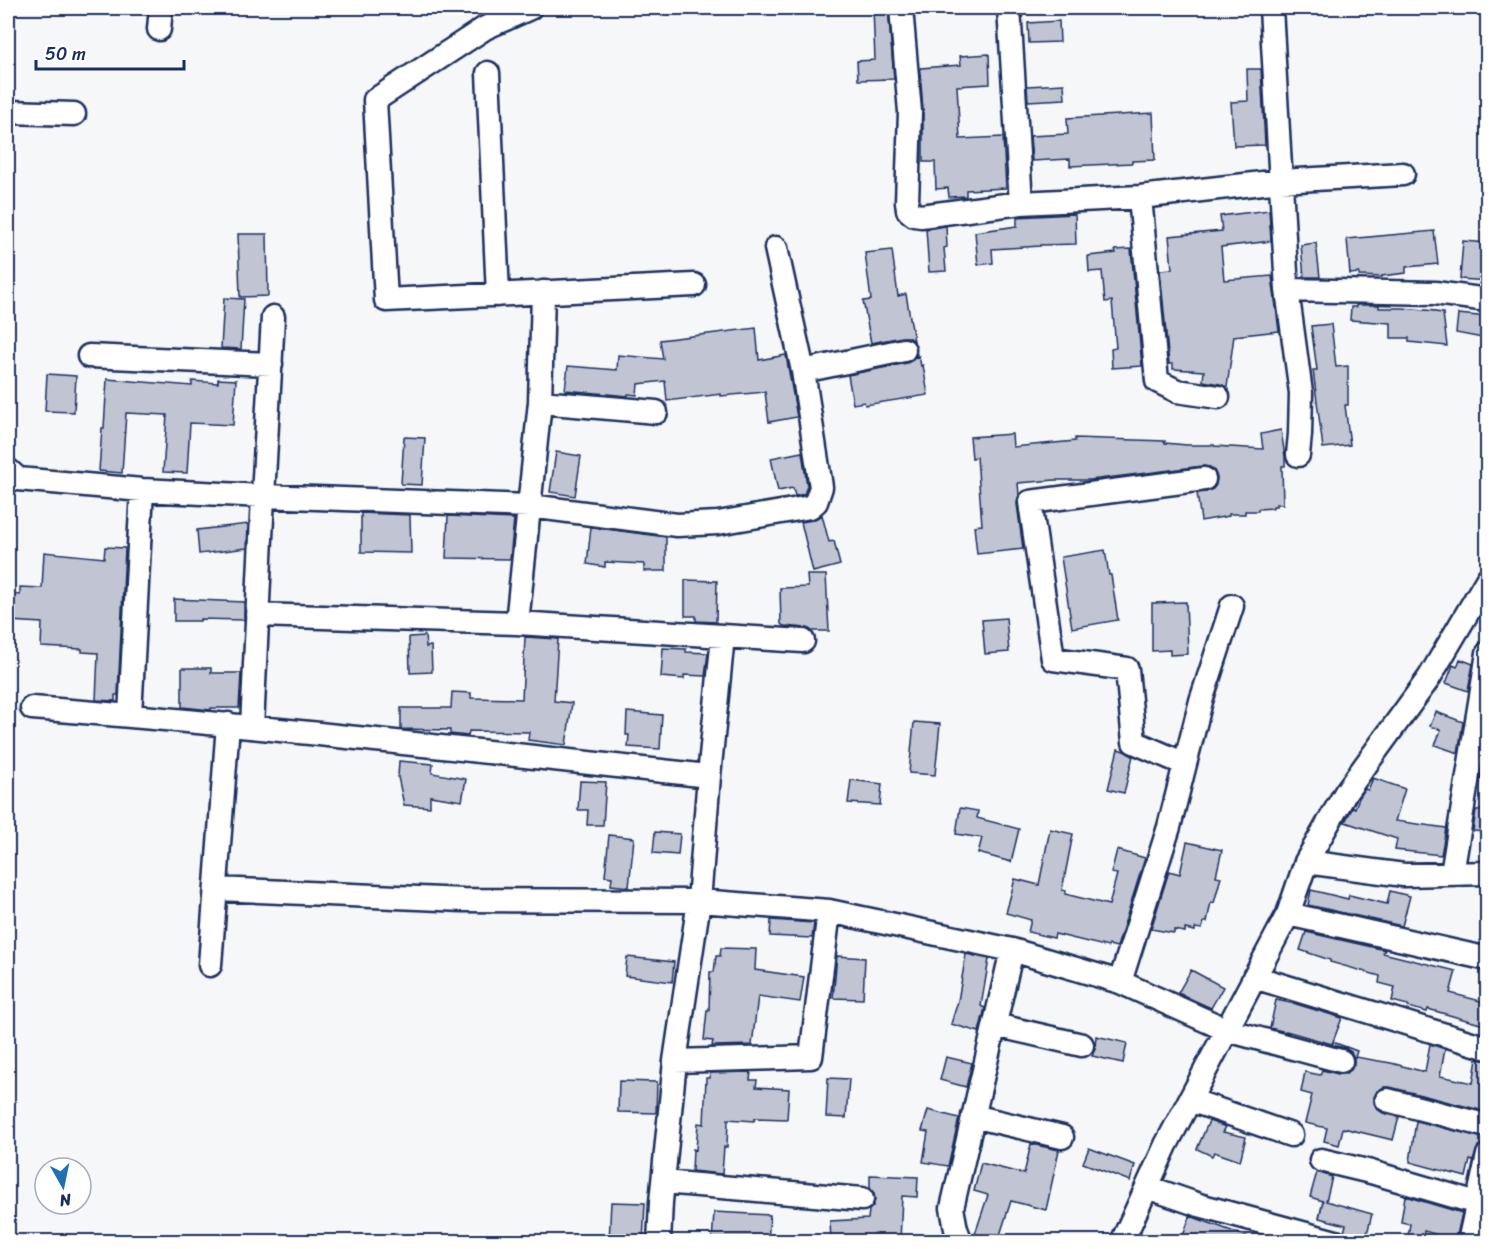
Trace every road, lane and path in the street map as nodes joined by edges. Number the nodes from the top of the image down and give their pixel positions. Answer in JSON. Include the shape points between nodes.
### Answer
{"nodes":[{"id":1,"x":530,"y":8,"type":"edge"},
{"id":2,"x":901,"y":8,"type":"edge"},
{"id":3,"x":1009,"y":8,"type":"edge"},
{"id":4,"x":1271,"y":8,"type":"edge"},
{"id":5,"x":488,"y":73,"type":"dead end"},
{"id":6,"x":8,"y":112,"type":"edge"},
{"id":7,"x":74,"y":114,"type":"dead end"},
{"id":8,"x":1403,"y":174,"type":"dead end"},
{"id":9,"x":1280,"y":181,"type":"junction"},
{"id":10,"x":1140,"y":197,"type":"junction"},
{"id":11,"x":1021,"y":203,"type":"junction"},
{"id":12,"x":776,"y":248,"type":"dead end"},
{"id":13,"x":694,"y":285,"type":"dead end"},
{"id":14,"x":1287,"y":290,"type":"junction"},
{"id":15,"x":543,"y":292,"type":"junction"},
{"id":16,"x":498,"y":295,"type":"junction"},
{"id":17,"x":1488,"y":300,"type":"edge"},
{"id":18,"x":273,"y":317,"type":"dead end"},
{"id":19,"x":904,"y":350,"type":"dead end"},
{"id":20,"x":89,"y":356,"type":"dead end"},
{"id":21,"x":271,"y":364,"type":"junction"},
{"id":22,"x":803,"y":371,"type":"junction"},
{"id":23,"x":1218,"y":397,"type":"dead end"},
{"id":24,"x":540,"y":402,"type":"junction"},
{"id":25,"x":656,"y":412,"type":"dead end"},
{"id":26,"x":1298,"y":455,"type":"dead end"},
{"id":27,"x":8,"y":470,"type":"edge"},
{"id":28,"x":1204,"y":479,"type":"dead end"},
{"id":29,"x":142,"y":490,"type":"junction"},
{"id":30,"x":263,"y":496,"type":"junction"},
{"id":31,"x":530,"y":506,"type":"junction"},
{"id":32,"x":1488,"y":578,"type":"edge"},
{"id":33,"x":1232,"y":606,"type":"dead end"},
{"id":34,"x":257,"y":615,"type":"junction"},
{"id":35,"x":517,"y":623,"type":"junction"},
{"id":36,"x":723,"y":636,"type":"junction"},
{"id":37,"x":803,"y":641,"type":"dead end"},
{"id":38,"x":1488,"y":653,"type":"edge"},
{"id":39,"x":32,"y":708,"type":"dead end"},
{"id":40,"x":130,"y":715,"type":"junction"},
{"id":41,"x":228,"y":724,"type":"junction"},
{"id":42,"x":252,"y":727,"type":"junction"},
{"id":43,"x":1185,"y":764,"type":"junction"},
{"id":44,"x":709,"y":776,"type":"junction"},
{"id":45,"x":1306,"y":862,"type":"junction"},
{"id":46,"x":1488,"y":873,"type":"edge"},
{"id":47,"x":1452,"y":874,"type":"junction"},
{"id":48,"x":216,"y":889,"type":"junction"},
{"id":49,"x":699,"y":901,"type":"junction"},
{"id":50,"x":829,"y":911,"type":"junction"},
{"id":51,"x":1288,"y":914,"type":"junction"},
{"id":52,"x":1012,"y":950,"type":"junction"},
{"id":53,"x":1488,"y":959,"type":"edge"},
{"id":54,"x":210,"y":965,"type":"dead end"},
{"id":55,"x":1254,"y":977,"type":"junction"},
{"id":56,"x":1120,"y":982,"type":"junction"},
{"id":57,"x":995,"y":1025,"type":"junction"},
{"id":58,"x":1227,"y":1030,"type":"junction"},
{"id":59,"x":1082,"y":1045,"type":"dead end"},
{"id":60,"x":1488,"y":1048,"type":"edge"},
{"id":61,"x":675,"y":1060,"type":"junction"},
{"id":62,"x":1341,"y":1061,"type":"dead end"},
{"id":63,"x":1190,"y":1100,"type":"junction"},
{"id":64,"x":1387,"y":1100,"type":"dead end"},
{"id":65,"x":973,"y":1116,"type":"junction"},
{"id":66,"x":1488,"y":1126,"type":"edge"},
{"id":67,"x":1291,"y":1135,"type":"dead end"},
{"id":68,"x":1062,"y":1137,"type":"dead end"},
{"id":69,"x":1488,"y":1155,"type":"edge"},
{"id":70,"x":1321,"y":1160,"type":"dead end"},
{"id":71,"x":663,"y":1182,"type":"junction"},
{"id":72,"x":1146,"y":1187,"type":"junction"},
{"id":73,"x":862,"y":1199,"type":"dead end"},
{"id":74,"x":1477,"y":1203,"type":"junction"},
{"id":75,"x":659,"y":1242,"type":"edge"},
{"id":76,"x":961,"y":1242,"type":"edge"},
{"id":77,"x":1122,"y":1242,"type":"edge"},
{"id":78,"x":1336,"y":1242,"type":"edge"},
{"id":79,"x":1469,"y":1242,"type":"edge"}],
"edges":[{"from":1,"to":16,"type":"street","via":[[485,28],[375,100],[386,300]]},
{"from":2,"to":11,"type":"street","via":[[909,112],[908,210],[921,216]]},
{"from":3,"to":11,"type":"street"},
{"from":4,"to":9,"type":"street"},
{"from":5,"to":16,"type":"street"},
{"from":6,"to":7,"type":"street"},
{"from":8,"to":9,"type":"street"},
{"from":9,"to":10,"type":"street"},
{"from":9,"to":14,"type":"street"},
{"from":10,"to":11,"type":"street"},
{"from":10,"to":23,"type":"street","via":[[1156,381],[1177,390]]},
{"from":12,"to":22,"type":"street"},
{"from":13,"to":15,"type":"street"},
{"from":14,"to":17,"type":"street","via":[[1435,293]]},
{"from":14,"to":26,"type":"street","via":[[1301,393]]},
{"from":15,"to":16,"type":"street"},
{"from":15,"to":24,"type":"street"},
{"from":18,"to":21,"type":"street"},
{"from":19,"to":22,"type":"street"},
{"from":20,"to":21,"type":"street"},
{"from":21,"to":30,"type":"street"},
{"from":22,"to":31,"type":"street","via":[[821,487],[810,507],[718,523],[677,525]]},
{"from":24,"to":25,"type":"street"},
{"from":24,"to":31,"type":"street"},
{"from":27,"to":29,"type":"street","via":[[18,479]]},
{"from":28,"to":43,"type":"street","via":[[1030,502],[1053,659],[1127,669],[1134,742]]},
{"from":29,"to":30,"type":"street"},
{"from":29,"to":40,"type":"street"},
{"from":30,"to":31,"type":"street"},
{"from":30,"to":34,"type":"street"},
{"from":31,"to":35,"type":"street"},
{"from":32,"to":45,"type":"street","via":[[1429,678],[1346,792]]},
{"from":33,"to":43,"type":"street"},
{"from":34,"to":35,"type":"street"},
{"from":34,"to":42,"type":"street"},
{"from":35,"to":36,"type":"street"},
{"from":36,"to":37,"type":"street"},
{"from":36,"to":44,"type":"street"},
{"from":38,"to":47,"type":"street"},
{"from":39,"to":40,"type":"street"},
{"from":40,"to":41,"type":"street"},
{"from":41,"to":42,"type":"street"},
{"from":41,"to":48,"type":"street"},
{"from":42,"to":44,"type":"street"},
{"from":43,"to":56,"type":"street"},
{"from":44,"to":49,"type":"street"},
{"from":45,"to":47,"type":"street","via":[[1404,875]]},
{"from":45,"to":51,"type":"street"},
{"from":46,"to":47,"type":"street"},
{"from":48,"to":49,"type":"street","via":[[463,900]]},
{"from":48,"to":54,"type":"street"},
{"from":49,"to":50,"type":"street"},
{"from":49,"to":61,"type":"street"},
{"from":50,"to":52,"type":"street"},
{"from":50,"to":61,"type":"street","via":[[811,1057]]},
{"from":51,"to":53,"type":"street"},
{"from":51,"to":55,"type":"street"},
{"from":52,"to":56,"type":"street"},
{"from":52,"to":57,"type":"street"},
{"from":55,"to":58,"type":"street"},
{"from":55,"to":60,"type":"street"},
{"from":56,"to":58,"type":"street"},
{"from":57,"to":59,"type":"street"},
{"from":57,"to":65,"type":"street"},
{"from":58,"to":62,"type":"street"},
{"from":58,"to":63,"type":"street"},
{"from":61,"to":71,"type":"street"},
{"from":63,"to":67,"type":"street"},
{"from":63,"to":72,"type":"street"},
{"from":64,"to":66,"type":"street"},
{"from":65,"to":68,"type":"street"},
{"from":65,"to":76,"type":"street","via":[[952,1208]]},
{"from":69,"to":74,"type":"street"},
{"from":70,"to":74,"type":"street"},
{"from":71,"to":73,"type":"street"},
{"from":71,"to":75,"type":"street"},
{"from":72,"to":77,"type":"street"},
{"from":72,"to":78,"type":"street"},
{"from":74,"to":79,"type":"street"}]}
